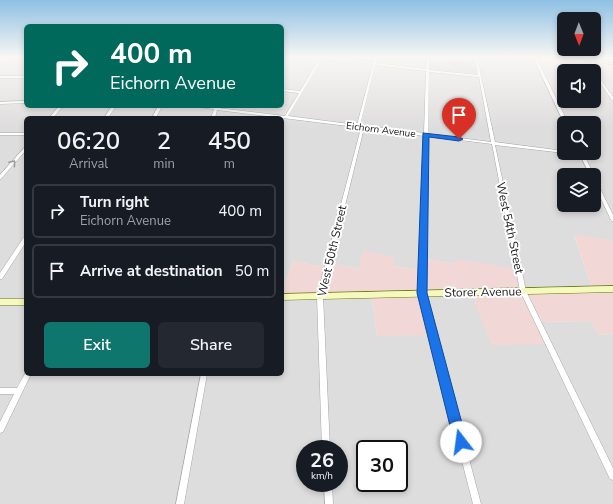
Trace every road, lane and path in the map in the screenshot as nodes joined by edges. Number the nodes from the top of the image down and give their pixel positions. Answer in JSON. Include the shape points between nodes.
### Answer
{"nodes":[{"id":1,"x":307,"y":81,"type":"edge"},
{"id":2,"x":370,"y":81,"type":"edge"},
{"id":3,"x":428,"y":81,"type":"edge"},
{"id":4,"x":481,"y":81,"type":"edge"},
{"id":5,"x":545,"y":81,"type":"edge"},
{"id":6,"x":601,"y":82,"type":"edge"},
{"id":7,"x":284,"y":90,"type":"edge"},
{"id":8,"x":300,"y":92,"type":"junction"},
{"id":9,"x":613,"y":99,"type":"edge"},
{"id":10,"x":24,"y":102,"type":"edge"},
{"id":11,"x":0,"y":103,"type":"edge"},
{"id":12,"x":59,"y":108,"type":"edge"},
{"id":13,"x":222,"y":108,"type":"edge"},
{"id":14,"x":53,"y":116,"type":"edge"},
{"id":15,"x":269,"y":116,"type":"edge"},
{"id":16,"x":563,"y":116,"type":"edge"},
{"id":17,"x":286,"y":117,"type":"joint"},
{"id":18,"x":360,"y":127,"type":"junction"},
{"id":19,"x":0,"y":134,"type":"edge"},
{"id":20,"x":24,"y":134,"type":"edge"},
{"id":21,"x":426,"y":135,"type":"junction"},
{"id":22,"x":492,"y":143,"type":"junction"},
{"id":23,"x":24,"y":150,"type":"edge"},
{"id":24,"x":557,"y":151,"type":"edge"},
{"id":25,"x":0,"y":178,"type":"edge"},
{"id":26,"x":601,"y":195,"type":"edge"},
{"id":27,"x":613,"y":220,"type":"edge"},
{"id":28,"x":24,"y":241,"type":"edge"},
{"id":29,"x":0,"y":277,"type":"edge"},
{"id":30,"x":613,"y":289,"type":"edge"},
{"id":31,"x":523,"y":291,"type":"junction"},
{"id":32,"x":422,"y":293,"type":"junction"},
{"id":33,"x":320,"y":296,"type":"junction"},
{"id":34,"x":284,"y":297,"type":"edge"},
{"id":35,"x":0,"y":302,"type":"edge"},
{"id":36,"x":24,"y":302,"type":"edge"},
{"id":37,"x":27,"y":376,"type":"edge"},
{"id":38,"x":204,"y":376,"type":"edge"},
{"id":39,"x":0,"y":391,"type":"edge"},
{"id":40,"x":19,"y":391,"type":"junction"},
{"id":41,"x":0,"y":429,"type":"edge"},
{"id":42,"x":326,"y":440,"type":"edge"},
{"id":43,"x":613,"y":476,"type":"edge"},
{"id":44,"x":328,"y":492,"type":"edge"},
{"id":45,"x":180,"y":504,"type":"edge"},
{"id":46,"x":329,"y":504,"type":"edge"},
{"id":47,"x":477,"y":504,"type":"edge"}],
"edges":[{"from":1,"to":8,"type":"street"},
{"from":2,"to":18,"type":"street","name":"West 50th Street"},
{"from":3,"to":21,"type":"street"},
{"from":4,"to":22,"type":"street","name":"West 54th Street"},
{"from":5,"to":16,"type":"street"},
{"from":6,"to":9,"type":"street"},
{"from":7,"to":8,"type":"street"},
{"from":8,"to":17,"type":"street"},
{"from":10,"to":11,"type":"street"},
{"from":12,"to":14,"type":"street"},
{"from":13,"to":15,"type":"street","name":"Eichorn Avenue"},
{"from":17,"to":18,"type":"street","name":"Eichorn Avenue"},
{"from":18,"to":21,"type":"street","name":"Eichorn Avenue"},
{"from":18,"to":33,"type":"street","name":"West 50th Street"},
{"from":19,"to":20,"type":"street"},
{"from":21,"to":22,"type":"street","name":"Eichorn Avenue"},
{"from":21,"to":32,"type":"street"},
{"from":22,"to":24,"type":"street","name":"Eichorn Avenue"},
{"from":22,"to":31,"type":"street","name":"West 54th Street"},
{"from":25,"to":23,"type":"street","one_way":true},
{"from":26,"to":27,"type":"street"},
{"from":28,"to":29,"type":"street"},
{"from":30,"to":31,"type":"street","name":"Storer Avenue"},
{"from":31,"to":32,"type":"street","name":"Storer Avenue"},
{"from":31,"to":43,"type":"street","name":"West 54th Street"},
{"from":32,"to":33,"type":"street","name":"Storer Avenue"},
{"from":32,"to":47,"type":"street"},
{"from":33,"to":34,"type":"street","name":"Storer Avenue"},
{"from":33,"to":42,"type":"street","name":"West 50th Street"},
{"from":35,"to":36,"type":"street"},
{"from":37,"to":40,"type":"street"},
{"from":38,"to":45,"type":"street"},
{"from":39,"to":40,"type":"street"},
{"from":40,"to":41,"type":"street"},
{"from":44,"to":46,"type":"street"}]}
